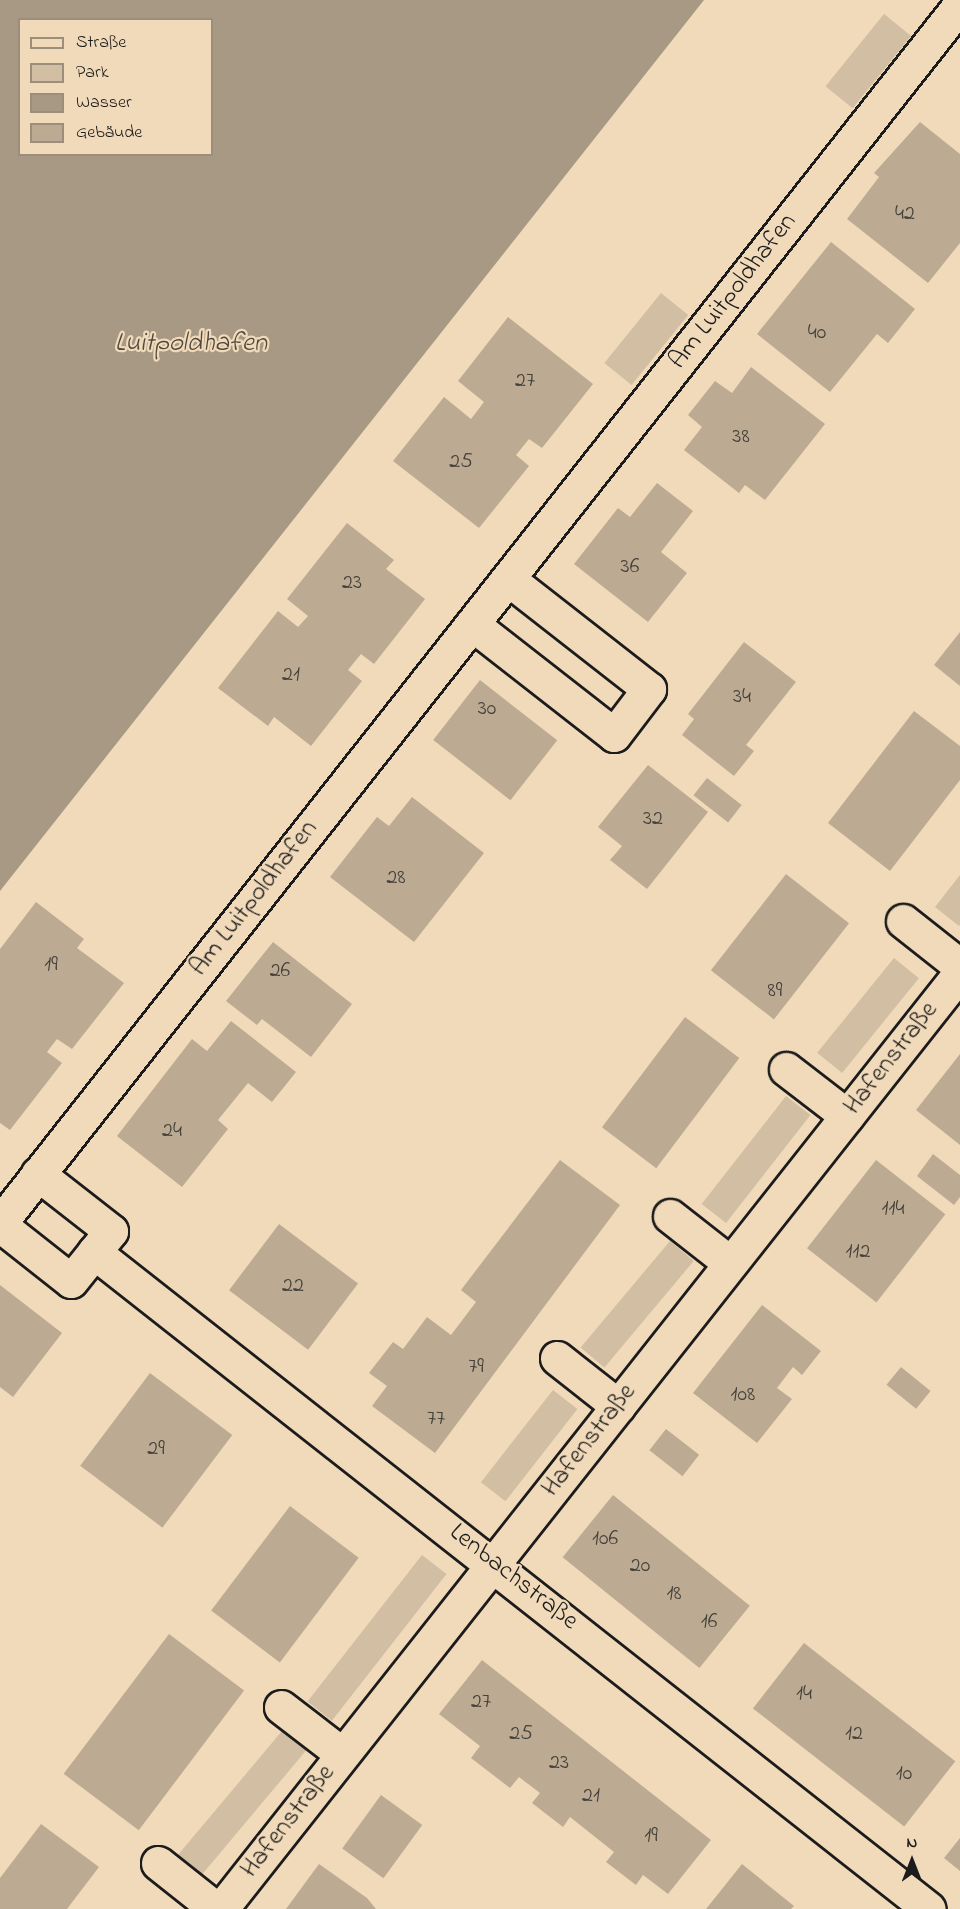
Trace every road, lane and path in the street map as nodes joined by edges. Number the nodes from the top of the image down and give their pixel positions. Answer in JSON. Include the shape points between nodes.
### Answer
{"nodes":[{"id":1,"x":960,"y":5,"type":"edge"},
{"id":2,"x":508,"y":579,"type":"junction"},
{"id":3,"x":472,"y":624,"type":"junction"},
{"id":4,"x":903,"y":921,"type":"dead end"},
{"id":5,"x":960,"y":966,"type":"edge"},
{"id":6,"x":960,"y":973,"type":"edge"},
{"id":7,"x":786,"y":1069,"type":"dead end"},
{"id":8,"x":847,"y":1116,"type":"junction"},
{"id":9,"x":38,"y":1174,"type":"junction"},
{"id":10,"x":670,"y":1216,"type":"dead end"},
{"id":11,"x":0,"y":1224,"type":"edge"},
{"id":12,"x":94,"y":1252,"type":"junction"},
{"id":13,"x":730,"y":1263,"type":"junction"},
{"id":14,"x":557,"y":1358,"type":"dead end"},
{"id":15,"x":618,"y":1406,"type":"junction"},
{"id":16,"x":494,"y":1563,"type":"junction"},
{"id":17,"x":281,"y":1707,"type":"dead end"},
{"id":18,"x":342,"y":1754,"type":"junction"},
{"id":19,"x":158,"y":1863,"type":"dead end"},
{"id":20,"x":216,"y":1909,"type":"edge"},
{"id":21,"x":221,"y":1909,"type":"edge"},
{"id":22,"x":929,"y":1909,"type":"edge"}],
"edges":[{"from":1,"to":2,"type":"street","name":"Am Luitpoldhafen"},
{"from":2,"to":3,"type":"street","name":"Am Luitpoldhafen"},
{"from":2,"to":3,"type":"street","via":[[649,689],[614,735]]},
{"from":3,"to":9,"type":"street","name":"Am Luitpoldhafen"},
{"from":4,"to":5,"type":"street"},
{"from":6,"to":8,"type":"street","name":"Hafenstraße"},
{"from":7,"to":8,"type":"street"},
{"from":8,"to":13,"type":"street","name":"Hafenstraße"},
{"from":9,"to":11,"type":"street","name":"Am Luitpoldhafen"},
{"from":9,"to":12,"type":"street","name":"Am Luitpoldhafen","via":[[111,1231]]},
{"from":10,"to":13,"type":"street"},
{"from":11,"to":12,"type":"street","name":"Am Luitpoldhafen","via":[[71,1281]]},
{"from":12,"to":16,"type":"street","name":"Lenbachstraße"},
{"from":13,"to":15,"type":"street","name":"Hafenstraße"},
{"from":14,"to":15,"type":"street"},
{"from":15,"to":16,"type":"street","name":"Hafenstraße"},
{"from":16,"to":18,"type":"street","name":"Hafenstraße"},
{"from":16,"to":22,"type":"street","name":"Lenbachstraße"},
{"from":17,"to":18,"type":"street"},
{"from":18,"to":21,"type":"street","name":"Hafenstraße"},
{"from":19,"to":20,"type":"street"}]}
